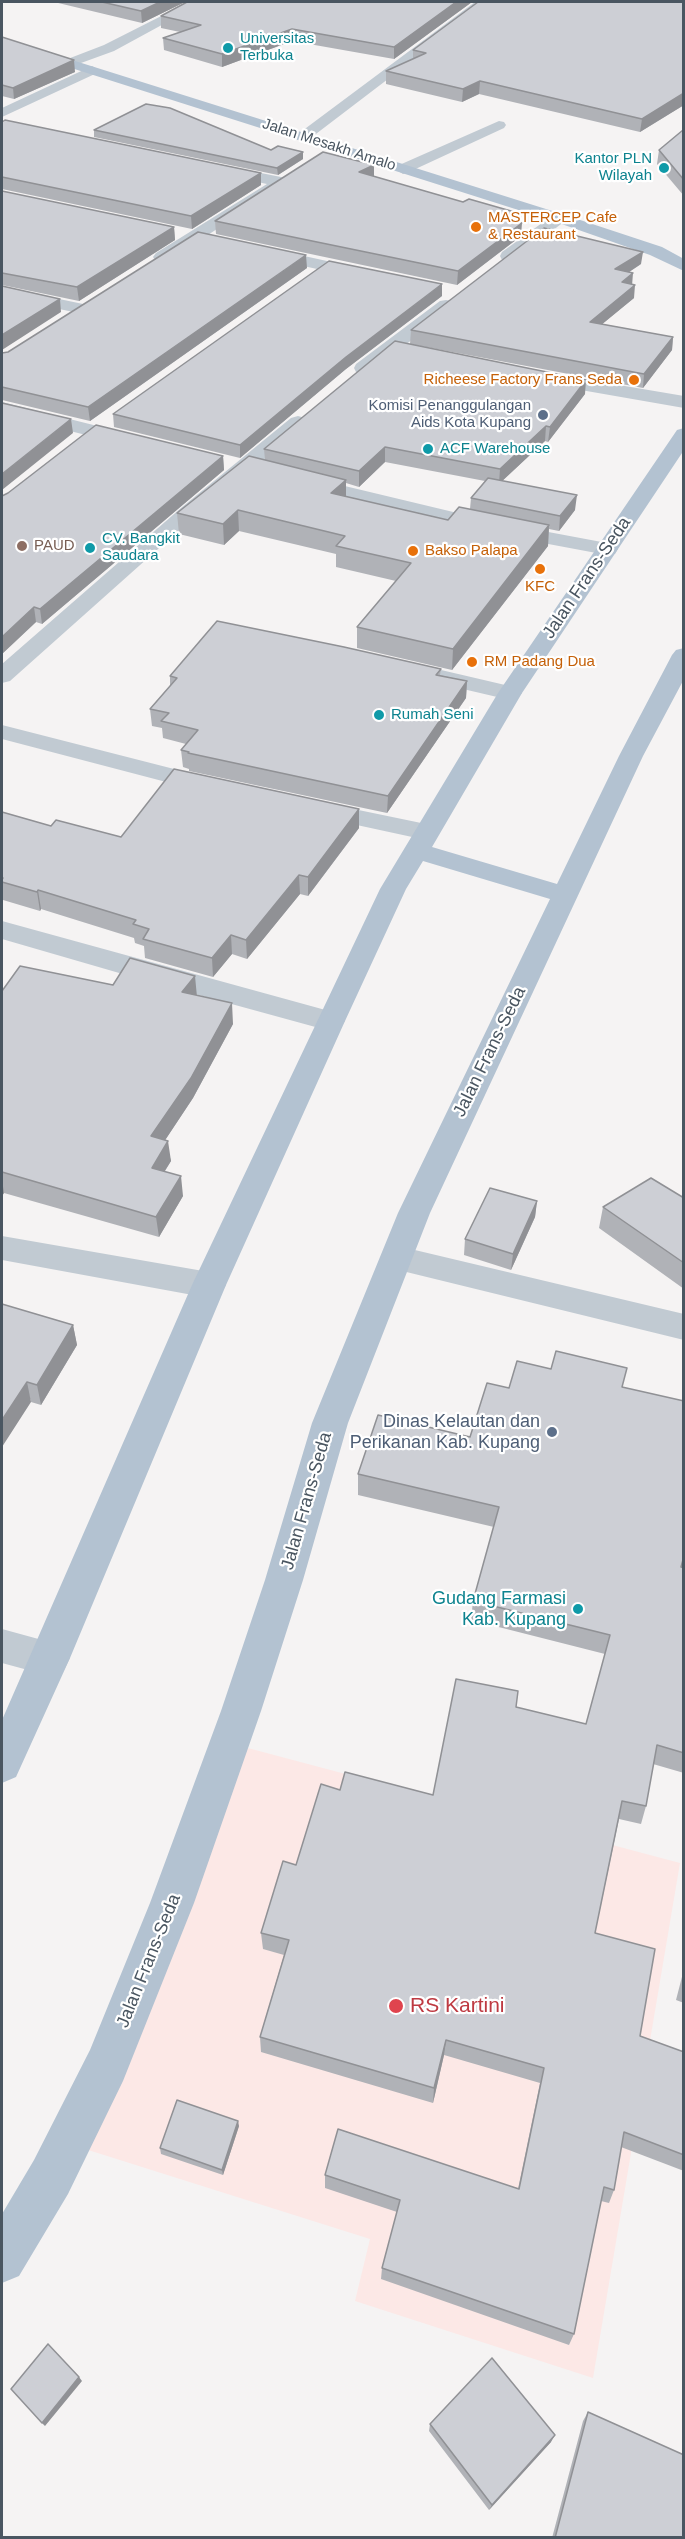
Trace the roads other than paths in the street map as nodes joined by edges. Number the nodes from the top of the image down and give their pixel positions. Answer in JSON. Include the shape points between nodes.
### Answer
{"nodes":[{"id":1,"x":198,"y":2,"type":"edge"},
{"id":2,"x":483,"y":2,"type":"edge"},
{"id":3,"x":2,"y":42,"type":"edge"},
{"id":4,"x":70,"y":63,"type":"junction"},
{"id":5,"x":92,"y":70,"type":"junction"},
{"id":6,"x":2,"y":113,"type":"edge"},
{"id":7,"x":499,"y":125,"type":"dead end"},
{"id":8,"x":303,"y":137,"type":"junction"},
{"id":9,"x":336,"y":147,"type":"junction"},
{"id":10,"x":319,"y":158,"type":"edge"},
{"id":11,"x":204,"y":167,"type":"edge"},
{"id":12,"x":403,"y":169,"type":"junction"},
{"id":13,"x":559,"y":218,"type":"junction"},
{"id":14,"x":168,"y":232,"type":"edge"},
{"id":15,"x":191,"y":237,"type":"junction"},
{"id":16,"x":213,"y":242,"type":"edge"},
{"id":17,"x":247,"y":248,"type":"edge"},
{"id":18,"x":656,"y":251,"type":"junction"},
{"id":19,"x":684,"y":255,"type":"edge"},
{"id":20,"x":325,"y":266,"type":"junction"},
{"id":21,"x":684,"y":266,"type":"edge"},
{"id":22,"x":144,"y":270,"type":"edge"},
{"id":23,"x":489,"y":271,"type":"edge"},
{"id":24,"x":386,"y":278,"type":"edge"},
{"id":25,"x":305,"y":279,"type":"edge"},
{"id":26,"x":440,"y":289,"type":"edge"},
{"id":27,"x":2,"y":292,"type":"edge"},
{"id":28,"x":100,"y":298,"type":"edge"},
{"id":29,"x":83,"y":309,"type":"junction"},
{"id":30,"x":62,"y":322,"type":"edge"},
{"id":31,"x":390,"y":347,"type":"junction"},
{"id":32,"x":411,"y":351,"type":"edge"},
{"id":33,"x":519,"y":374,"type":"edge"},
{"id":34,"x":346,"y":382,"type":"edge"},
{"id":35,"x":684,"y":402,"type":"edge"},
{"id":36,"x":2,"y":408,"type":"edge"},
{"id":37,"x":312,"y":410,"type":"edge"},
{"id":38,"x":111,"y":417,"type":"dead end"},
{"id":39,"x":92,"y":431,"type":"junction"},
{"id":40,"x":684,"y":434,"type":"edge"},
{"id":41,"x":74,"y":446,"type":"edge"},
{"id":42,"x":156,"y":446,"type":"edge"},
{"id":43,"x":222,"y":463,"type":"edge"},
{"id":44,"x":244,"y":468,"type":"junction"},
{"id":45,"x":607,"y":549,"type":"junction"},
{"id":46,"x":398,"y":667,"type":"edge"},
{"id":47,"x":680,"y":671,"type":"edge"},
{"id":48,"x":2,"y":676,"type":"edge"},
{"id":49,"x":510,"y":693,"type":"junction"},
{"id":50,"x":2,"y":732,"type":"edge"},
{"id":51,"x":239,"y":792,"type":"edge"},
{"id":52,"x":295,"y":805,"type":"edge"},
{"id":53,"x":421,"y":841,"type":"junction"},
{"id":54,"x":566,"y":895,"type":"junction"},
{"id":55,"x":2,"y":930,"type":"edge"},
{"id":56,"x":330,"y":1021,"type":"junction"},
{"id":57,"x":2,"y":1248,"type":"edge"},
{"id":58,"x":398,"y":1257,"type":"junction"},
{"id":59,"x":210,"y":1285,"type":"junction"},
{"id":60,"x":684,"y":1327,"type":"edge"},
{"id":61,"x":2,"y":1646,"type":"edge"},
{"id":62,"x":50,"y":1658,"type":"junction"},
{"id":63,"x":2,"y":1764,"type":"edge"},
{"id":64,"x":2,"y":2259,"type":"edge"}],
"edges":[{"from":1,"to":4,"type":"street","via":[[109,48]]},
{"from":2,"to":8,"type":"street"},
{"from":3,"to":4,"type":"main road","name":"Jalan Mesakh Amalo"},
{"from":4,"to":5,"type":"main road","name":"Jalan Mesakh Amalo"},
{"from":5,"to":6,"type":"street"},
{"from":5,"to":8,"type":"main road","name":"Jalan Mesakh Amalo"},
{"from":7,"to":12,"type":"street"},
{"from":8,"to":9,"type":"main road","name":"Jalan Mesakh Amalo"},
{"from":9,"to":10,"type":"street"},
{"from":9,"to":12,"type":"main road","name":"Jalan Mesakh Amalo"},
{"from":11,"to":15,"type":"street","via":[[286,179]]},
{"from":12,"to":13,"type":"main road","name":"Jalan Mesakh Amalo"},
{"from":13,"to":18,"type":"main road","name":"Jalan Mesakh Amalo"},
{"from":13,"to":23,"type":"street"},
{"from":14,"to":15,"type":"street"},
{"from":15,"to":16,"type":"street"},
{"from":15,"to":22,"type":"street"},
{"from":17,"to":20,"type":"street"},
{"from":18,"to":19,"type":"main road","name":"Jalan Mesakh Amalo"},
{"from":18,"to":21,"type":"main road","name":"Jalan Mesakh Amalo"},
{"from":20,"to":24,"type":"street"},
{"from":20,"to":25,"type":"street"},
{"from":26,"to":31,"type":"street","via":[[461,293]]},
{"from":27,"to":29,"type":"street"},
{"from":28,"to":29,"type":"street"},
{"from":29,"to":30,"type":"street"},
{"from":31,"to":32,"type":"street"},
{"from":31,"to":34,"type":"street"},
{"from":33,"to":35,"type":"street"},
{"from":36,"to":39,"type":"street"},
{"from":37,"to":44,"type":"street"},
{"from":38,"to":39,"type":"street"},
{"from":39,"to":41,"type":"street"},
{"from":39,"to":42,"type":"street"},
{"from":40,"to":45,"type":"main road","name":"Jalan Frans-Seda"},
{"from":43,"to":44,"type":"street"},
{"from":44,"to":45,"type":"street","via":[[495,528]]},
{"from":44,"to":48,"type":"street","via":[[188,512]]},
{"from":45,"to":49,"type":"main road","name":"Jalan Frans-Seda"},
{"from":46,"to":49,"type":"street"},
{"from":47,"to":54,"type":"main road","name":"Jalan Frans-Seda","via":[[631,756]]},
{"from":49,"to":53,"type":"main road","name":"Jalan Frans-Seda"},
{"from":50,"to":51,"type":"street"},
{"from":52,"to":53,"type":"street"},
{"from":53,"to":54,"type":"main road"},
{"from":53,"to":56,"type":"main road","name":"Jalan Frans-Seda","via":[[393,889]]},
{"from":54,"to":58,"type":"main road","name":"Jalan Frans-Seda","via":[[424,1191]]},
{"from":55,"to":56,"type":"street"},
{"from":56,"to":59,"type":"main road","name":"Jalan Frans-Seda"},
{"from":57,"to":59,"type":"street"},
{"from":58,"to":60,"type":"street"},
{"from":58,"to":64,"type":"main road","name":"Jalan Frans-Seda","via":[[330,1423],[281,1591],[172,1903],[102,2075],[51,2177]]},
{"from":59,"to":62,"type":"main road","name":"Jalan Frans-Seda"},
{"from":61,"to":62,"type":"street"},
{"from":62,"to":63,"type":"main road","name":"Jalan Frans-Seda"}]}
